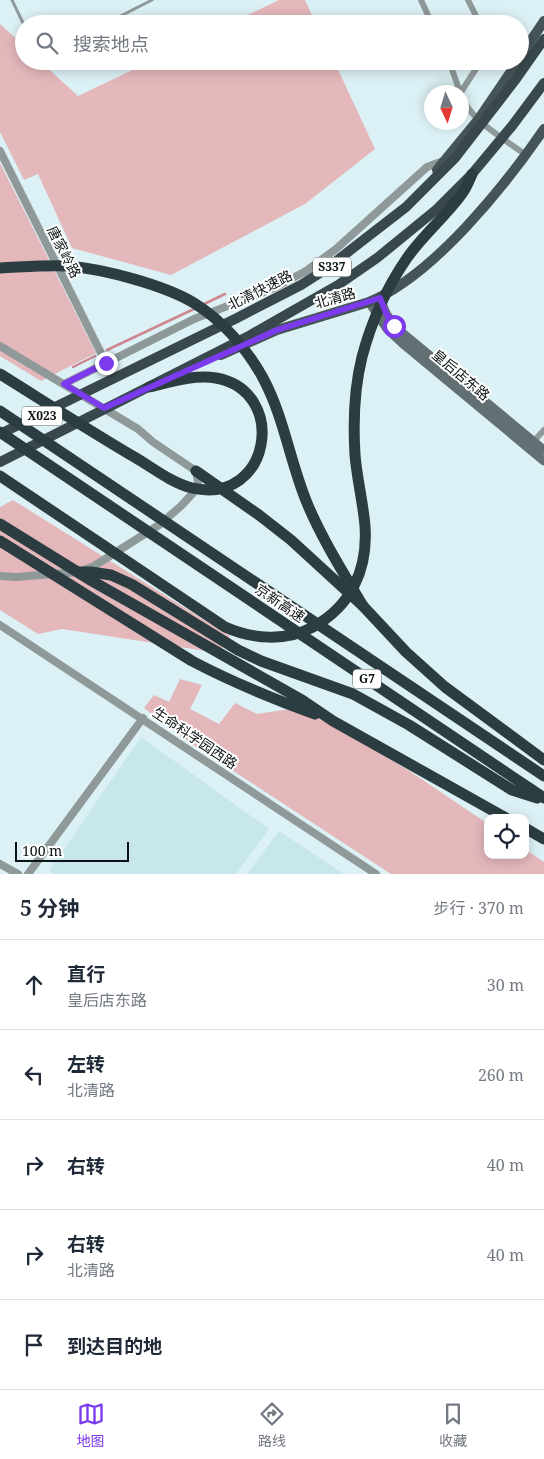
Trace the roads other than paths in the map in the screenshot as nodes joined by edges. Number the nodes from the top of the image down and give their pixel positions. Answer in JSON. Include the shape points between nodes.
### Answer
{"nodes":[{"id":1,"x":12,"y":0,"type":"edge"},
{"id":2,"x":152,"y":0,"type":"edge"},
{"id":3,"x":421,"y":0,"type":"edge"},
{"id":4,"x":468,"y":0,"type":"edge"},
{"id":5,"x":19,"y":15,"type":"edge"},
{"id":6,"x":123,"y":15,"type":"edge"},
{"id":7,"x":428,"y":15,"type":"edge"},
{"id":8,"x":476,"y":15,"type":"edge"},
{"id":9,"x":544,"y":21,"type":"edge"},
{"id":10,"x":544,"y":39,"type":"edge"},
{"id":11,"x":529,"y":44,"type":"edge"},
{"id":12,"x":529,"y":60,"type":"edge"},
{"id":13,"x":452,"y":70,"type":"edge"},
{"id":14,"x":476,"y":70,"type":"edge"},
{"id":15,"x":512,"y":70,"type":"edge"},
{"id":16,"x":522,"y":70,"type":"edge"},
{"id":17,"x":544,"y":83,"type":"edge"},
{"id":18,"x":458,"y":85,"type":"edge"},
{"id":19,"x":466,"y":85,"type":"edge"},
{"id":20,"x":469,"y":110,"type":"edge"},
{"id":21,"x":478,"y":120,"type":"junction"},
{"id":22,"x":544,"y":129,"type":"edge"},
{"id":23,"x":0,"y":151,"type":"edge"},
{"id":24,"x":526,"y":155,"type":"junction"},
{"id":25,"x":445,"y":161,"type":"junction"},
{"id":26,"x":472,"y":174,"type":"junction"},
{"id":27,"x":0,"y":268,"type":"edge"},
{"id":28,"x":380,"y":298,"type":"junction"},
{"id":29,"x":369,"y":302,"type":"junction"},
{"id":30,"x":0,"y":346,"type":"edge"},
{"id":31,"x":106,"y":363,"type":"junction"},
{"id":32,"x":0,"y":374,"type":"edge"},
{"id":33,"x":64,"y":384,"type":"junction"},
{"id":34,"x":149,"y":387,"type":"junction"},
{"id":35,"x":84,"y":395,"type":"junction"},
{"id":36,"x":104,"y":408,"type":"junction"},
{"id":37,"x":0,"y":411,"type":"edge"},
{"id":38,"x":544,"y":430,"type":"edge"},
{"id":39,"x":0,"y":434,"type":"edge"},
{"id":40,"x":534,"y":441,"type":"junction"},
{"id":41,"x":544,"y":450,"type":"edge"},
{"id":42,"x":0,"y":460,"type":"edge"},
{"id":43,"x":544,"y":461,"type":"edge"},
{"id":44,"x":196,"y":471,"type":"junction"},
{"id":45,"x":0,"y":476,"type":"edge"},
{"id":46,"x":0,"y":524,"type":"edge"},
{"id":47,"x":0,"y":541,"type":"edge"},
{"id":48,"x":79,"y":572,"type":"junction"},
{"id":49,"x":0,"y":576,"type":"edge"},
{"id":50,"x":363,"y":606,"type":"junction"},
{"id":51,"x":0,"y":625,"type":"edge"},
{"id":52,"x":143,"y":718,"type":"junction"},
{"id":53,"x":333,"y":720,"type":"junction"},
{"id":54,"x":544,"y":760,"type":"edge"},
{"id":55,"x":544,"y":776,"type":"edge"},
{"id":56,"x":544,"y":799,"type":"edge"},
{"id":57,"x":499,"y":814,"type":"edge"},
{"id":58,"x":529,"y":830,"type":"edge"},
{"id":59,"x":544,"y":839,"type":"edge"},
{"id":60,"x":0,"y":864,"type":"edge"},
{"id":61,"x":18,"y":874,"type":"edge"},
{"id":62,"x":28,"y":874,"type":"edge"},
{"id":63,"x":376,"y":874,"type":"edge"}],
"edges":[{"from":1,"to":5,"type":"lane"},
{"from":2,"to":6,"type":"lane"},
{"from":3,"to":7,"type":"street"},
{"from":4,"to":8,"type":"street"},
{"from":9,"to":11,"type":"main road"},
{"from":10,"to":12,"type":"highway","name":"北清快速路"},
{"from":13,"to":18,"type":"street"},
{"from":14,"to":19,"type":"street"},
{"from":15,"to":21,"type":"main road","name":"北清路","number":"S337"},
{"from":16,"to":39,"type":"highway","name":"北清快速路","via":[[455,158],[406,207],[326,269],[237,318]]},
{"from":17,"to":26,"type":"highway"},
{"from":20,"to":21,"type":"street"},
{"from":21,"to":24,"type":"street"},
{"from":21,"to":25,"type":"main road","name":"北清路","number":"S337"},
{"from":22,"to":24,"type":"main road","name":"北清路"},
{"from":23,"to":31,"type":"street","name":"唐家岭路"},
{"from":24,"to":28,"type":"main road","name":"北清路","via":[[443,250]]},
{"from":25,"to":31,"type":"street","name":"北清路","via":[[427,167],[336,249],[306,271],[274,288],[194,319]]},
{"from":25,"to":35,"type":"main road","name":"北清路","number":"S337","via":[[393,217],[327,270],[238,320]]},
{"from":26,"to":34,"type":"highway","via":[[430,215],[338,285],[247,337]]},
{"from":26,"to":45,"type":"highway","via":[[462,193],[408,257],[388,289],[362,357],[354,405],[355,454],[365,527],[364,554],[357,582],[338,609],[325,620],[309,629],[282,636],[263,637],[225,627]]},
{"from":27,"to":50,"type":"highway","via":[[69,266],[120,275],[194,303],[215,319],[241,345],[263,378],[307,502],[331,552]]},
{"from":28,"to":29,"type":"main road","name":"北清路"},
{"from":28,"to":40,"type":"main road","name":"皇后店东路","via":[[394,326]]},
{"from":29,"to":36,"type":"main road","name":"北清路","via":[[277,330]]},
{"from":29,"to":43,"type":"main road","name":"皇后店东路","via":[[387,329],[402,343]]},
{"from":30,"to":33,"type":"street"},
{"from":31,"to":33,"type":"street","name":"北清路"},
{"from":32,"to":34,"type":"highway","via":[[191,488],[211,490],[225,487],[248,474],[261,452],[263,429],[256,407],[241,389],[214,378],[180,380]]},
{"from":33,"to":35,"type":"street"},
{"from":34,"to":42,"type":"highway"},
{"from":35,"to":36,"type":"street"},
{"from":35,"to":39,"type":"main road","name":"北清路","number":"X023"},
{"from":36,"to":42,"type":"main road","name":"北清路"},
{"from":36,"to":44,"type":"street"},
{"from":37,"to":55,"type":"highway","name":"京新高速","number":"G7"},
{"from":38,"to":40,"type":"street"},
{"from":39,"to":56,"type":"highway","name":"京新高速","number":"G7"},
{"from":40,"to":41,"type":"main road","name":"皇后店东路"},
{"from":44,"to":48,"type":"street","via":[[198,482],[193,493],[159,526]]},
{"from":44,"to":50,"type":"highway","via":[[291,540]]},
{"from":46,"to":53,"type":"highway","via":[[61,563]]},
{"from":47,"to":53,"type":"highway","via":[[192,661],[280,701]]},
{"from":48,"to":49,"type":"street"},
{"from":48,"to":56,"type":"highway","via":[[111,575],[131,584],[238,650],[353,694],[512,790]]},
{"from":50,"to":54,"type":"highway","via":[[406,652],[445,687]]},
{"from":51,"to":52,"type":"street","name":"生命科学园西路"},
{"from":52,"to":62,"type":"street"},
{"from":52,"to":63,"type":"street","name":"生命科学园西路"},
{"from":53,"to":57,"type":"highway"},
{"from":58,"to":59,"type":"highway"},
{"from":60,"to":61,"type":"street"}]}
